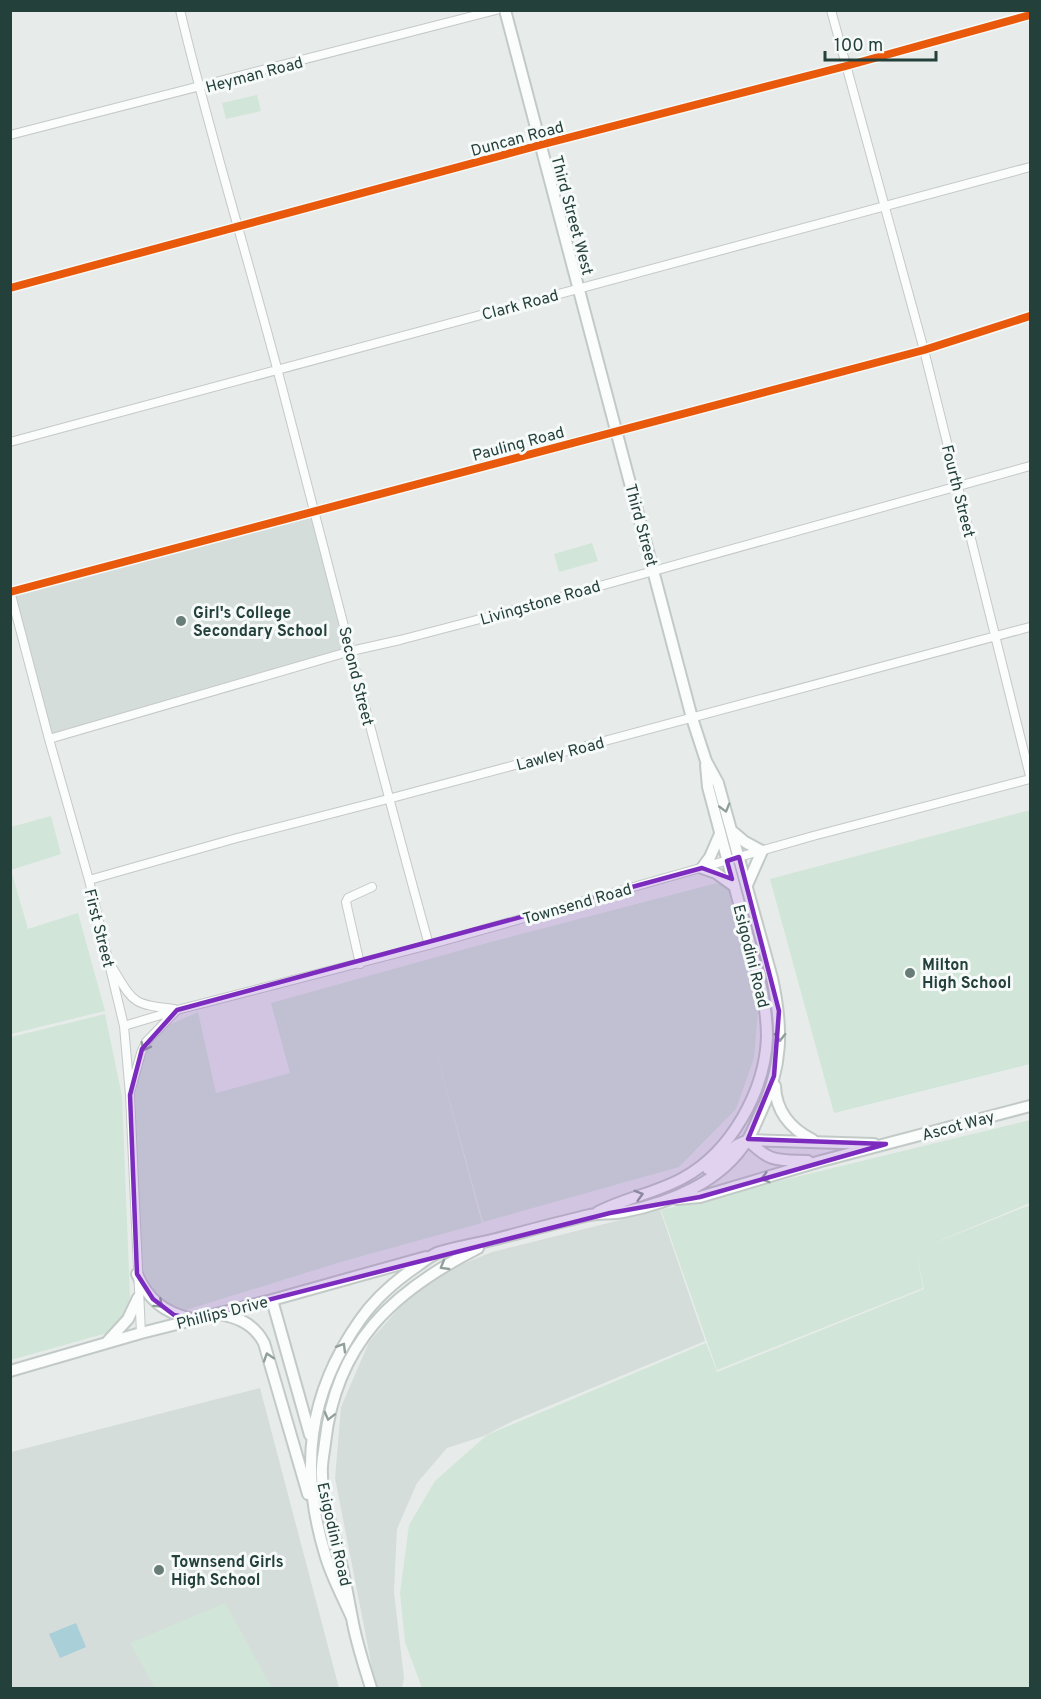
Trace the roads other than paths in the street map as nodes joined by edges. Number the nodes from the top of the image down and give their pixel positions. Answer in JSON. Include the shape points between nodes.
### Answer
{"nodes":[{"id":1,"x":180,"y":10,"type":"edge"},
{"id":2,"x":496,"y":10,"type":"edge"},
{"id":3,"x":505,"y":10,"type":"edge"},
{"id":4,"x":831,"y":10,"type":"edge"},
{"id":5,"x":1030,"y":15,"type":"edge"},
{"id":6,"x":846,"y":66,"type":"junction"},
{"id":7,"x":198,"y":88,"type":"junction"},
{"id":8,"x":10,"y":135,"type":"edge"},
{"id":9,"x":540,"y":145,"type":"junction"},
{"id":10,"x":1030,"y":167,"type":"edge"},
{"id":11,"x":884,"y":207,"type":"junction"},
{"id":12,"x":238,"y":226,"type":"junction"},
{"id":13,"x":10,"y":288,"type":"edge"},
{"id":14,"x":579,"y":288,"type":"junction"},
{"id":15,"x":1030,"y":316,"type":"edge"},
{"id":16,"x":924,"y":350,"type":"junction"},
{"id":17,"x":277,"y":371,"type":"junction"},
{"id":18,"x":617,"y":430,"type":"junction"},
{"id":19,"x":10,"y":442,"type":"edge"},
{"id":20,"x":1030,"y":466,"type":"edge"},
{"id":21,"x":958,"y":485,"type":"junction"},
{"id":22,"x":314,"y":512,"type":"junction"},
{"id":23,"x":654,"y":570,"type":"junction"},
{"id":24,"x":11,"y":592,"type":"edge"},
{"id":25,"x":1030,"y":627,"type":"edge"},
{"id":26,"x":994,"y":636,"type":"junction"},
{"id":27,"x":351,"y":651,"type":"junction"},
{"id":28,"x":692,"y":718,"type":"junction"},
{"id":29,"x":49,"y":739,"type":"junction"},
{"id":30,"x":706,"y":761,"type":"junction"},
{"id":31,"x":1030,"y":778,"type":"edge"},
{"id":32,"x":388,"y":799,"type":"junction"},
{"id":33,"x":732,"y":831,"type":"junction"},
{"id":34,"x":720,"y":834,"type":"junction"},
{"id":35,"x":762,"y":851,"type":"junction"},
{"id":36,"x":739,"y":857,"type":"junction"},
{"id":37,"x":727,"y":861,"type":"junction"},
{"id":38,"x":702,"y":868,"type":"junction"},
{"id":39,"x":89,"y":880,"type":"junction"},
{"id":40,"x":747,"y":885,"type":"junction"},
{"id":41,"x":734,"y":886,"type":"junction"},
{"id":42,"x":372,"y":887,"type":"dead end"},
{"id":43,"x":429,"y":945,"type":"junction"},
{"id":44,"x":108,"y":961,"type":"junction"},
{"id":45,"x":360,"y":964,"type":"junction"},
{"id":46,"x":177,"y":1010,"type":"junction"},
{"id":47,"x":124,"y":1026,"type":"junction"},
{"id":48,"x":762,"y":1069,"type":"junction"},
{"id":49,"x":774,"y":1076,"type":"junction"},
{"id":50,"x":130,"y":1095,"type":"junction"},
{"id":51,"x":1030,"y":1106,"type":"edge"},
{"id":52,"x":748,"y":1140,"type":"junction"},
{"id":53,"x":818,"y":1142,"type":"junction"},
{"id":54,"x":886,"y":1144,"type":"junction"},
{"id":55,"x":821,"y":1161,"type":"junction"},
{"id":56,"x":685,"y":1177,"type":"junction"},
{"id":57,"x":668,"y":1200,"type":"junction"},
{"id":58,"x":593,"y":1214,"type":"junction"},
{"id":59,"x":496,"y":1239,"type":"junction"},
{"id":60,"x":435,"y":1254,"type":"junction"},
{"id":61,"x":137,"y":1274,"type":"junction"},
{"id":62,"x":138,"y":1298,"type":"junction"},
{"id":63,"x":272,"y":1300,"type":"junction"},
{"id":64,"x":218,"y":1313,"type":"junction"},
{"id":65,"x":193,"y":1319,"type":"junction"},
{"id":66,"x":141,"y":1333,"type":"junction"},
{"id":67,"x":106,"y":1344,"type":"junction"},
{"id":68,"x":10,"y":1371,"type":"edge"},
{"id":69,"x":312,"y":1442,"type":"junction"},
{"id":70,"x":322,"y":1474,"type":"junction"},
{"id":71,"x":325,"y":1555,"type":"junction"},
{"id":72,"x":352,"y":1618,"type":"junction"},
{"id":73,"x":371,"y":1689,"type":"edge"}],
"edges":[{"from":1,"to":7,"type":"street","name":"Second Street"},
{"from":2,"to":7,"type":"street","name":"Heyman Road"},
{"from":3,"to":9,"type":"main road","name":"Third Street West"},
{"from":4,"to":6,"type":"street","name":"Fourth Street"},
{"from":5,"to":6,"type":"street","name":"Duncan Road"},
{"from":6,"to":9,"type":"street","name":"Duncan Road"},
{"from":6,"to":11,"type":"street","name":"Fourth Street"},
{"from":7,"to":8,"type":"street","name":"Heyman Road"},
{"from":7,"to":12,"type":"street","name":"Second Street"},
{"from":9,"to":12,"type":"street","name":"Duncan Road"},
{"from":9,"to":14,"type":"main road","name":"Third Street West"},
{"from":10,"to":11,"type":"street","name":"Clark Road"},
{"from":11,"to":14,"type":"street","name":"Clark Road"},
{"from":11,"to":16,"type":"street","name":"Fourth Street"},
{"from":12,"to":13,"type":"street","name":"Duncan Road"},
{"from":12,"to":17,"type":"street","name":"Second Street"},
{"from":14,"to":17,"type":"street","name":"Clark Road"},
{"from":14,"to":18,"type":"main road","name":"Third Street"},
{"from":15,"to":16,"type":"street","name":"Pauling Road"},
{"from":16,"to":18,"type":"street","name":"Pauling Road"},
{"from":16,"to":21,"type":"street","name":"Fourth Street"},
{"from":17,"to":19,"type":"street","name":"Clark Road"},
{"from":17,"to":22,"type":"street","name":"Second Street"},
{"from":18,"to":22,"type":"street","name":"Pauling Road"},
{"from":18,"to":23,"type":"main road","name":"Third Street"},
{"from":20,"to":21,"type":"street","name":"Livingstone Road"},
{"from":21,"to":23,"type":"street","name":"Livingstone Road"},
{"from":21,"to":26,"type":"street","name":"Fourth Street"},
{"from":22,"to":24,"type":"street","name":"Pauling Road"},
{"from":22,"to":27,"type":"street","name":"Second Street"},
{"from":23,"to":27,"type":"street","name":"Livingstone Road"},
{"from":23,"to":28,"type":"main road","name":"Third Street"},
{"from":24,"to":29,"type":"street","name":"First Street"},
{"from":25,"to":26,"type":"street","name":"Lawley Road"},
{"from":26,"to":28,"type":"street","name":"Lawley Road"},
{"from":26,"to":31,"type":"street","name":"Fourth Street"},
{"from":27,"to":29,"type":"street","name":"Livingstone Road"},
{"from":27,"to":32,"type":"street","name":"Second Street"},
{"from":28,"to":30,"type":"main road","name":"Third Street"},
{"from":28,"to":32,"type":"street","name":"Lawley Road"},
{"from":29,"to":39,"type":"street","name":"First Street"},
{"from":30,"to":33,"type":"main road","name":"Third Street","one_way":true,"via":[[718,783]]},
{"from":30,"to":34,"type":"main road","name":"Third Street"},
{"from":31,"to":35,"type":"street","name":"Townsend Road"},
{"from":32,"to":39,"type":"street","name":"Lawley Road"},
{"from":32,"to":43,"type":"street","name":"Second Street"},
{"from":33,"to":35,"type":"main road"},
{"from":33,"to":36,"type":"main road","name":"Third Street"},
{"from":34,"to":37,"type":"main road","name":"Third Street"},
{"from":34,"to":38,"type":"main road"},
{"from":35,"to":36,"type":"street","name":"Townsend Road"},
{"from":35,"to":40,"type":"main road"},
{"from":36,"to":37,"type":"street","name":"Townsend Road"},
{"from":36,"to":40,"type":"main road","name":"Esigodini Road"},
{"from":37,"to":38,"type":"street","name":"Townsend Road"},
{"from":37,"to":41,"type":"main road","name":"Esigodini Road"},
{"from":38,"to":41,"type":"main road"},
{"from":38,"to":43,"type":"street","name":"Townsend Road"},
{"from":39,"to":44,"type":"street","name":"First Street"},
{"from":40,"to":49,"type":"main road","name":"Esigodini Road","one_way":true,"via":[[779,1011],[779,1055]]},
{"from":41,"to":48,"type":"main road","name":"Esigodini Road","via":[[766,1011]]},
{"from":42,"to":45,"type":"street","via":[[346,902]]},
{"from":43,"to":45,"type":"street","name":"Townsend Road"},
{"from":44,"to":46,"type":"street","via":[[135,1002]]},
{"from":44,"to":47,"type":"street","name":"First Street"},
{"from":45,"to":46,"type":"street","name":"Townsend Road"},
{"from":46,"to":47,"type":"street","name":"Townsend Road"},
{"from":46,"to":50,"type":"street","one_way":true,"via":[[142,1049]]},
{"from":47,"to":50,"type":"street","name":"First Street"},
{"from":48,"to":52,"type":"main road","via":[[764,1085]]},
{"from":48,"to":56,"type":"main road","name":"Esigodini Road","via":[[732,1134],[713,1156]]},
{"from":49,"to":52,"type":"main road","name":"Esigodini Road"},
{"from":49,"to":53,"type":"main road","via":[[775,1098],[782,1114],[803,1135]]},
{"from":50,"to":61,"type":"street","name":"First Street"},
{"from":51,"to":54,"type":"main road","name":"Ascot Way"},
{"from":52,"to":53,"type":"main road"},
{"from":52,"to":55,"type":"main road","via":[[769,1158]]},
{"from":52,"to":56,"type":"main road","via":[[707,1170]]},
{"from":52,"to":57,"type":"main road","name":"Esigodini Road","via":[[709,1179]]},
{"from":53,"to":54,"type":"main road"},
{"from":54,"to":55,"type":"main road","name":"Ascot Way"},
{"from":55,"to":57,"type":"main road","one_way":true,"via":[[700,1197]]},
{"from":58,"to":56,"type":"main road","name":"Esigodini Road","one_way":true},
{"from":57,"to":58,"type":"main road","name":"Esigodini Road","via":[[621,1212]]},
{"from":58,"to":59,"type":"main road","name":"Esigodini Road"},
{"from":59,"to":60,"type":"main road","name":"Esigodini Road"},
{"from":59,"to":70,"type":"main road","name":"Esigodini Road","one_way":true,"via":[[404,1292],[363,1338],[335,1393],[327,1422]]},
{"from":60,"to":63,"type":"main road","name":"Phillips Drive"},
{"from":69,"to":60,"type":"main road","name":"Esigodini Road","one_way":true,"via":[[315,1417],[337,1354],[383,1292]]},
{"from":61,"to":62,"type":"street","name":"First Street"},
{"from":61,"to":65,"type":"main road","one_way":true,"via":[[160,1307]]},
{"from":62,"to":66,"type":"street","name":"First Street"},
{"from":62,"to":67,"type":"main road","via":[[128,1319]]},
{"from":63,"to":64,"type":"main road","name":"Phillips Drive"},
{"from":63,"to":69,"type":"main road"},
{"from":64,"to":65,"type":"main road","name":"Phillips Drive"},
{"from":71,"to":64,"type":"main road","one_way":true,"via":[[264,1342],[245,1322]]},
{"from":65,"to":66,"type":"main road","name":"Phillips Drive"},
{"from":66,"to":67,"type":"main road","name":"Phillips Drive"},
{"from":67,"to":68,"type":"main road","name":"Phillips Drive"},
{"from":69,"to":70,"type":"main road"},
{"from":69,"to":71,"type":"main road","name":"Esigodini Road","via":[[310,1471]]},
{"from":70,"to":72,"type":"main road","name":"Esigodini Road"},
{"from":71,"to":72,"type":"main road","name":"Esigodini Road"},
{"from":72,"to":73,"type":"main road","name":"Esigodini Road"}]}
